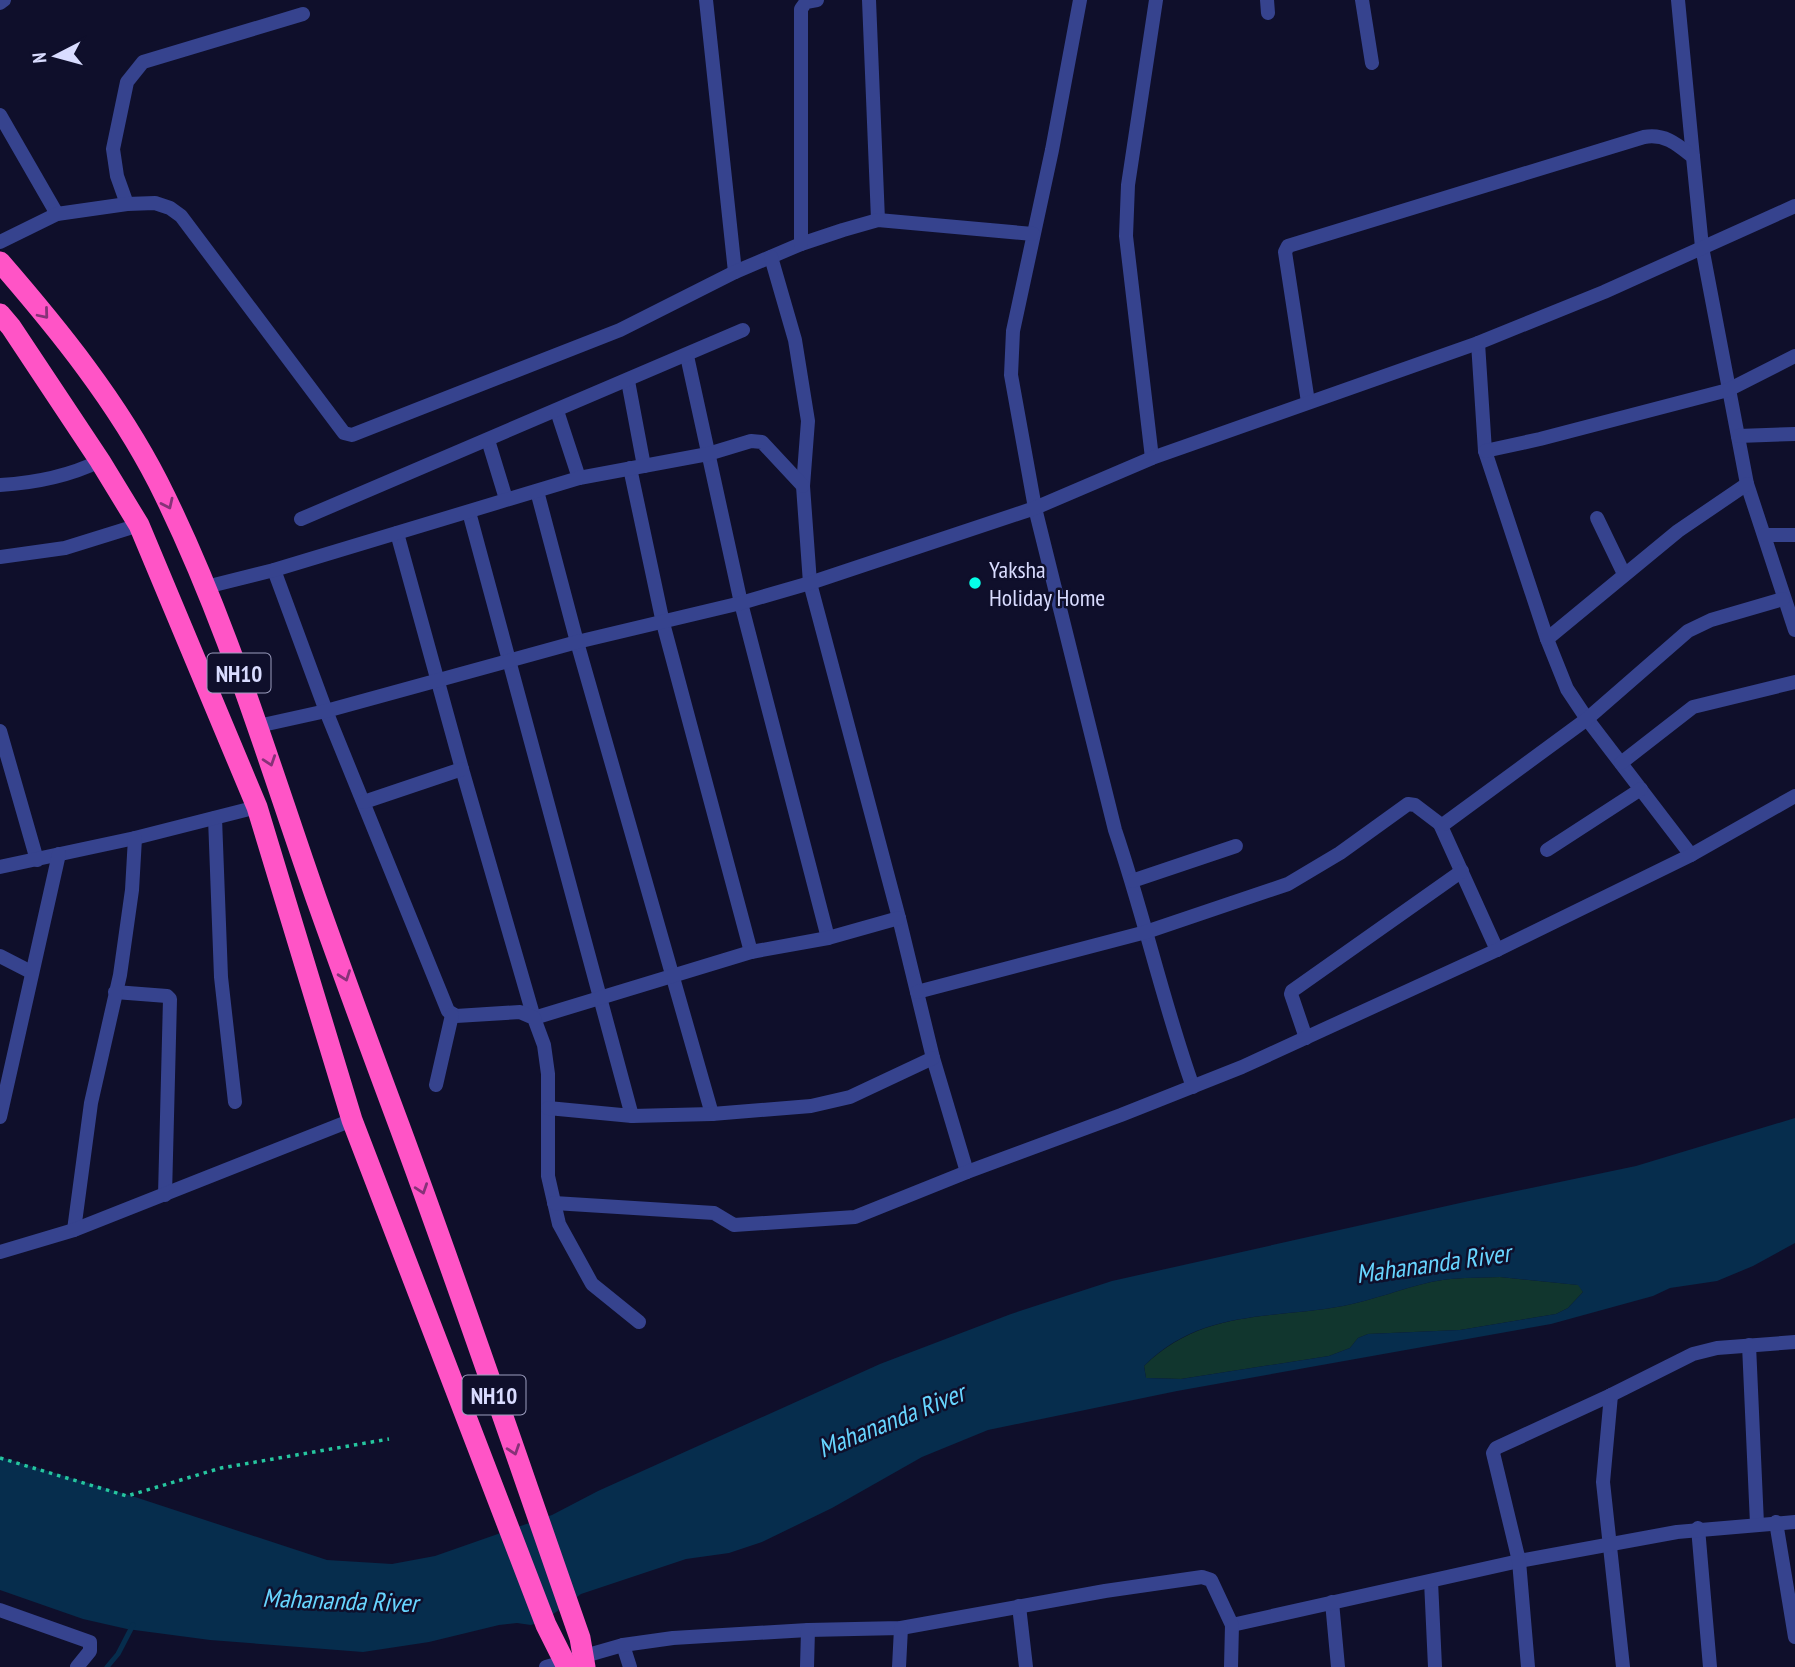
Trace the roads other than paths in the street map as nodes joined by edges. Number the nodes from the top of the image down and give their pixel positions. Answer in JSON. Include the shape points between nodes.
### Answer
{"nodes":[{"id":1,"x":706,"y":0,"type":"edge"},
{"id":2,"x":817,"y":0,"type":"edge"},
{"id":3,"x":869,"y":0,"type":"edge"},
{"id":4,"x":1080,"y":0,"type":"edge"},
{"id":5,"x":1156,"y":0,"type":"edge"},
{"id":6,"x":1362,"y":0,"type":"edge"},
{"id":7,"x":1678,"y":0,"type":"edge"},
{"id":8,"x":303,"y":14,"type":"dead end"},
{"id":9,"x":1372,"y":63,"type":"dead end"},
{"id":10,"x":0,"y":115,"type":"edge"},
{"id":11,"x":1693,"y":157,"type":"junction"},
{"id":12,"x":127,"y":204,"type":"junction"},
{"id":13,"x":1795,"y":206,"type":"edge"},
{"id":14,"x":57,"y":214,"type":"junction"},
{"id":15,"x":878,"y":220,"type":"junction"},
{"id":16,"x":1033,"y":234,"type":"junction"},
{"id":17,"x":0,"y":242,"type":"edge"},
{"id":18,"x":801,"y":244,"type":"junction"},
{"id":19,"x":1702,"y":247,"type":"junction"},
{"id":20,"x":771,"y":257,"type":"junction"},
{"id":21,"x":0,"y":262,"type":"edge"},
{"id":22,"x":735,"y":272,"type":"junction"},
{"id":23,"x":0,"y":314,"type":"edge"},
{"id":24,"x":743,"y":330,"type":"dead end"},
{"id":25,"x":1478,"y":343,"type":"junction"},
{"id":26,"x":687,"y":356,"type":"junction"},
{"id":27,"x":1795,"y":356,"type":"edge"},
{"id":28,"x":628,"y":381,"type":"junction"},
{"id":29,"x":1728,"y":390,"type":"junction"},
{"id":30,"x":1308,"y":402,"type":"junction"},
{"id":31,"x":557,"y":411,"type":"junction"},
{"id":32,"x":1795,"y":434,"type":"edge"},
{"id":33,"x":1738,"y":436,"type":"junction"},
{"id":34,"x":488,"y":440,"type":"junction"},
{"id":35,"x":1485,"y":450,"type":"junction"},
{"id":36,"x":708,"y":454,"type":"junction"},
{"id":37,"x":1152,"y":458,"type":"junction"},
{"id":38,"x":100,"y":461,"type":"junction"},
{"id":39,"x":637,"y":467,"type":"junction"},
{"id":40,"x":579,"y":478,"type":"junction"},
{"id":41,"x":1747,"y":484,"type":"junction"},
{"id":42,"x":0,"y":485,"type":"edge"},
{"id":43,"x":803,"y":486,"type":"junction"},
{"id":44,"x":537,"y":491,"type":"junction"},
{"id":45,"x":506,"y":499,"type":"junction"},
{"id":46,"x":1035,"y":508,"type":"junction"},
{"id":47,"x":469,"y":512,"type":"junction"},
{"id":48,"x":1597,"y":518,"type":"dead end"},
{"id":49,"x":301,"y":519,"type":"dead end"},
{"id":50,"x":139,"y":526,"type":"junction"},
{"id":51,"x":397,"y":533,"type":"junction"},
{"id":52,"x":1765,"y":535,"type":"junction"},
{"id":53,"x":1795,"y":535,"type":"edge"},
{"id":54,"x":0,"y":557,"type":"edge"},
{"id":55,"x":274,"y":570,"type":"junction"},
{"id":56,"x":1624,"y":574,"type":"junction"},
{"id":57,"x":810,"y":583,"type":"junction"},
{"id":58,"x":206,"y":587,"type":"junction"},
{"id":59,"x":1783,"y":599,"type":"junction"},
{"id":60,"x":741,"y":603,"type":"junction"},
{"id":61,"x":663,"y":624,"type":"junction"},
{"id":62,"x":1795,"y":629,"type":"edge"},
{"id":63,"x":1547,"y":639,"type":"junction"},
{"id":64,"x":576,"y":642,"type":"junction"},
{"id":65,"x":508,"y":662,"type":"junction"},
{"id":66,"x":438,"y":681,"type":"junction"},
{"id":67,"x":1795,"y":682,"type":"edge"},
{"id":68,"x":326,"y":711,"type":"junction"},
{"id":69,"x":1587,"y":719,"type":"junction"},
{"id":70,"x":258,"y":726,"type":"junction"},
{"id":71,"x":0,"y":731,"type":"edge"},
{"id":72,"x":1621,"y":763,"type":"junction"},
{"id":73,"x":462,"y":769,"type":"junction"},
{"id":74,"x":1641,"y":789,"type":"junction"},
{"id":75,"x":1795,"y":796,"type":"edge"},
{"id":76,"x":364,"y":802,"type":"junction"},
{"id":77,"x":257,"y":807,"type":"junction"},
{"id":78,"x":215,"y":818,"type":"junction"},
{"id":79,"x":1440,"y":824,"type":"junction"},
{"id":80,"x":135,"y":838,"type":"junction"},
{"id":81,"x":1236,"y":846,"type":"dead end"},
{"id":82,"x":1547,"y":850,"type":"dead end"},
{"id":83,"x":59,"y":854,"type":"junction"},
{"id":84,"x":1690,"y":855,"type":"junction"},
{"id":85,"x":37,"y":860,"type":"junction"},
{"id":86,"x":0,"y":867,"type":"edge"},
{"id":87,"x":1462,"y":871,"type":"junction"},
{"id":88,"x":1132,"y":881,"type":"junction"},
{"id":89,"x":899,"y":918,"type":"junction"},
{"id":90,"x":1146,"y":932,"type":"junction"},
{"id":91,"x":828,"y":938,"type":"junction"},
{"id":92,"x":1497,"y":950,"type":"junction"},
{"id":93,"x":751,"y":952,"type":"junction"},
{"id":94,"x":0,"y":956,"type":"edge"},
{"id":95,"x":31,"y":972,"type":"junction"},
{"id":96,"x":672,"y":977,"type":"junction"},
{"id":97,"x":115,"y":992,"type":"junction"},
{"id":98,"x":917,"y":992,"type":"junction"},
{"id":99,"x":599,"y":1000,"type":"junction"},
{"id":100,"x":452,"y":1015,"type":"junction"},
{"id":101,"x":534,"y":1018,"type":"junction"},
{"id":102,"x":1306,"y":1038,"type":"junction"},
{"id":103,"x":933,"y":1058,"type":"junction"},
{"id":104,"x":436,"y":1085,"type":"dead end"},
{"id":105,"x":1192,"y":1087,"type":"junction"},
{"id":106,"x":235,"y":1102,"type":"dead end"},
{"id":107,"x":548,"y":1108,"type":"junction"},
{"id":108,"x":712,"y":1114,"type":"junction"},
{"id":109,"x":632,"y":1116,"type":"junction"},
{"id":110,"x":0,"y":1117,"type":"edge"},
{"id":111,"x":352,"y":1120,"type":"junction"},
{"id":112,"x":967,"y":1172,"type":"junction"},
{"id":113,"x":165,"y":1195,"type":"junction"},
{"id":114,"x":554,"y":1203,"type":"junction"},
{"id":115,"x":74,"y":1230,"type":"junction"},
{"id":116,"x":0,"y":1252,"type":"edge"},
{"id":117,"x":639,"y":1322,"type":"dead end"},
{"id":118,"x":1795,"y":1342,"type":"edge"},
{"id":119,"x":1749,"y":1345,"type":"junction"},
{"id":120,"x":1611,"y":1395,"type":"junction"},
{"id":121,"x":1776,"y":1522,"type":"junction"},
{"id":122,"x":1795,"y":1522,"type":"edge"},
{"id":123,"x":1757,"y":1524,"type":"junction"},
{"id":124,"x":1698,"y":1528,"type":"junction"},
{"id":125,"x":1608,"y":1545,"type":"junction"},
{"id":126,"x":1519,"y":1561,"type":"junction"},
{"id":127,"x":1431,"y":1581,"type":"junction"},
{"id":128,"x":1332,"y":1602,"type":"junction"},
{"id":129,"x":1019,"y":1606,"type":"junction"},
{"id":130,"x":0,"y":1610,"type":"edge"},
{"id":131,"x":1232,"y":1625,"type":"junction"},
{"id":132,"x":901,"y":1628,"type":"junction"},
{"id":133,"x":808,"y":1630,"type":"junction"},
{"id":134,"x":1795,"y":1637,"type":"edge"},
{"id":135,"x":623,"y":1645,"type":"junction"},
{"id":136,"x":77,"y":1667,"type":"edge"},
{"id":137,"x":546,"y":1667,"type":"edge"},
{"id":138,"x":568,"y":1667,"type":"edge"},
{"id":139,"x":585,"y":1667,"type":"edge"},
{"id":140,"x":629,"y":1667,"type":"edge"},
{"id":141,"x":807,"y":1667,"type":"edge"},
{"id":142,"x":899,"y":1667,"type":"edge"},
{"id":143,"x":1026,"y":1667,"type":"edge"},
{"id":144,"x":1231,"y":1667,"type":"edge"},
{"id":145,"x":1338,"y":1667,"type":"edge"},
{"id":146,"x":1436,"y":1667,"type":"edge"},
{"id":147,"x":1528,"y":1667,"type":"edge"},
{"id":148,"x":1623,"y":1667,"type":"edge"},
{"id":149,"x":1710,"y":1667,"type":"edge"}],
"edges":[{"from":1,"to":22,"type":"street"},
{"from":2,"to":18,"type":"street","via":[[806,2],[801,9]]},
{"from":3,"to":15,"type":"street"},
{"from":4,"to":16,"type":"street"},
{"from":5,"to":37,"type":"street","via":[[1126,209]]},
{"from":6,"to":9,"type":"street"},
{"from":7,"to":11,"type":"street"},
{"from":8,"to":12,"type":"street","via":[[143,62],[134,71],[127,82],[113,149]]},
{"from":10,"to":14,"type":"street"},
{"from":11,"to":19,"type":"street"},
{"from":11,"to":30,"type":"street","via":[[1673,141],[1653,135],[1288,246],[1284,252]]},
{"from":12,"to":14,"type":"street"},
{"from":12,"to":22,"type":"street","via":[[155,203],[181,216],[344,433],[352,435],[620,330]]},
{"from":13,"to":19,"type":"street"},
{"from":14,"to":17,"type":"street"},
{"from":15,"to":16,"type":"street"},
{"from":15,"to":18,"type":"street"},
{"from":16,"to":46,"type":"street","via":[[1010,355]]},
{"from":18,"to":20,"type":"street"},
{"from":19,"to":25,"type":"street"},
{"from":19,"to":29,"type":"street"},
{"from":20,"to":22,"type":"street"},
{"from":20,"to":43,"type":"street","via":[[795,340],[808,421]]},
{"from":21,"to":58,"type":"highway","number":"NH10","one_way":true,"via":[[91,374],[156,479]]},
{"from":23,"to":38,"type":"highway"},
{"from":24,"to":26,"type":"street"},
{"from":25,"to":30,"type":"street"},
{"from":25,"to":35,"type":"street"},
{"from":26,"to":28,"type":"street"},
{"from":26,"to":36,"type":"street"},
{"from":27,"to":29,"type":"street"},
{"from":28,"to":31,"type":"street"},
{"from":28,"to":39,"type":"street"},
{"from":29,"to":33,"type":"street"},
{"from":29,"to":35,"type":"street"},
{"from":30,"to":37,"type":"street"},
{"from":31,"to":34,"type":"street"},
{"from":31,"to":40,"type":"street"},
{"from":32,"to":33,"type":"street"},
{"from":33,"to":41,"type":"street"},
{"from":34,"to":45,"type":"street"},
{"from":34,"to":49,"type":"street"},
{"from":35,"to":63,"type":"street"},
{"from":36,"to":39,"type":"street"},
{"from":36,"to":43,"type":"street","via":[[762,442]]},
{"from":36,"to":60,"type":"street"},
{"from":37,"to":46,"type":"street"},
{"from":38,"to":42,"type":"street","via":[[55,477]]},
{"from":38,"to":50,"type":"highway"},
{"from":39,"to":40,"type":"street"},
{"from":39,"to":61,"type":"street"},
{"from":40,"to":44,"type":"street"},
{"from":41,"to":52,"type":"street"},
{"from":41,"to":56,"type":"street"},
{"from":43,"to":57,"type":"street"},
{"from":44,"to":45,"type":"street"},
{"from":44,"to":64,"type":"street"},
{"from":45,"to":47,"type":"street"},
{"from":46,"to":57,"type":"street"},
{"from":46,"to":88,"type":"street","via":[[1115,830]]},
{"from":47,"to":51,"type":"street"},
{"from":47,"to":65,"type":"street"},
{"from":48,"to":56,"type":"street"},
{"from":50,"to":54,"type":"street","via":[[65,548]]},
{"from":50,"to":77,"type":"highway"},
{"from":51,"to":55,"type":"street"},
{"from":51,"to":66,"type":"street"},
{"from":52,"to":53,"type":"street"},
{"from":52,"to":59,"type":"street"},
{"from":55,"to":58,"type":"street"},
{"from":55,"to":68,"type":"street"},
{"from":56,"to":63,"type":"street"},
{"from":57,"to":60,"type":"street"},
{"from":57,"to":89,"type":"street"},
{"from":58,"to":70,"type":"highway","number":"NH10"},
{"from":59,"to":62,"type":"street"},
{"from":59,"to":69,"type":"street","via":[[1688,631]]},
{"from":60,"to":61,"type":"street"},
{"from":60,"to":91,"type":"street"},
{"from":61,"to":64,"type":"street"},
{"from":61,"to":93,"type":"street"},
{"from":63,"to":69,"type":"street","via":[[1567,689]]},
{"from":64,"to":65,"type":"street"},
{"from":64,"to":96,"type":"street"},
{"from":65,"to":66,"type":"street"},
{"from":65,"to":99,"type":"street"},
{"from":66,"to":68,"type":"street"},
{"from":66,"to":73,"type":"street"},
{"from":67,"to":72,"type":"street","via":[[1693,707]]},
{"from":68,"to":70,"type":"street"},
{"from":68,"to":76,"type":"street"},
{"from":69,"to":72,"type":"street"},
{"from":69,"to":79,"type":"street"},
{"from":70,"to":139,"type":"highway","number":"NH10","one_way":true,"via":[[580,1638]]},
{"from":71,"to":85,"type":"street"},
{"from":72,"to":74,"type":"street"},
{"from":73,"to":76,"type":"street"},
{"from":73,"to":101,"type":"street"},
{"from":74,"to":82,"type":"street"},
{"from":74,"to":84,"type":"street"},
{"from":75,"to":84,"type":"street"},
{"from":76,"to":100,"type":"street"},
{"from":77,"to":78,"type":"street"},
{"from":77,"to":111,"type":"highway"},
{"from":78,"to":80,"type":"street"},
{"from":78,"to":106,"type":"street","via":[[220,954]]},
{"from":79,"to":87,"type":"street"},
{"from":79,"to":90,"type":"street","via":[[1408,804],[1288,884]]},
{"from":80,"to":83,"type":"street"},
{"from":80,"to":97,"type":"street","via":[[132,890]]},
{"from":81,"to":88,"type":"street"},
{"from":83,"to":85,"type":"street"},
{"from":83,"to":95,"type":"street"},
{"from":84,"to":92,"type":"street"},
{"from":85,"to":86,"type":"street"},
{"from":87,"to":92,"type":"street"},
{"from":87,"to":102,"type":"street","via":[[1292,991]]},
{"from":88,"to":90,"type":"street"},
{"from":89,"to":91,"type":"street"},
{"from":89,"to":98,"type":"street"},
{"from":90,"to":98,"type":"street"},
{"from":90,"to":105,"type":"street"},
{"from":91,"to":93,"type":"street"},
{"from":92,"to":102,"type":"street"},
{"from":93,"to":96,"type":"street"},
{"from":94,"to":95,"type":"street"},
{"from":95,"to":110,"type":"street"},
{"from":96,"to":99,"type":"street"},
{"from":96,"to":108,"type":"street"},
{"from":97,"to":113,"type":"street","via":[[170,999]]},
{"from":97,"to":115,"type":"street","via":[[90,1103]]},
{"from":98,"to":103,"type":"street"},
{"from":99,"to":101,"type":"street"},
{"from":99,"to":109,"type":"street"},
{"from":100,"to":101,"type":"street","via":[[520,1012]]},
{"from":100,"to":104,"type":"street"},
{"from":101,"to":107,"type":"street","via":[[544,1045]]},
{"from":102,"to":105,"type":"street"},
{"from":103,"to":108,"type":"street","via":[[850,1097],[811,1106]]},
{"from":103,"to":112,"type":"street"},
{"from":105,"to":112,"type":"street"},
{"from":107,"to":109,"type":"street"},
{"from":107,"to":114,"type":"street","via":[[548,1176]]},
{"from":108,"to":109,"type":"street"},
{"from":111,"to":113,"type":"street"},
{"from":111,"to":138,"type":"highway","via":[[546,1625]]},
{"from":112,"to":114,"type":"street","via":[[847,1218],[734,1225],[716,1213]]},
{"from":113,"to":115,"type":"street"},
{"from":114,"to":117,"type":"street","via":[[559,1224],[592,1284]]},
{"from":115,"to":116,"type":"street"},
{"from":118,"to":119,"type":"street"},
{"from":119,"to":120,"type":"street","via":[[1693,1354]]},
{"from":119,"to":123,"type":"street"},
{"from":120,"to":125,"type":"street","via":[[1603,1482]]},
{"from":120,"to":126,"type":"street","via":[[1494,1450]]},
{"from":121,"to":122,"type":"street"},
{"from":121,"to":123,"type":"street"},
{"from":121,"to":134,"type":"street"},
{"from":123,"to":124,"type":"street"},
{"from":124,"to":125,"type":"street"},
{"from":124,"to":149,"type":"street"},
{"from":125,"to":126,"type":"street"},
{"from":125,"to":148,"type":"street"},
{"from":126,"to":127,"type":"street"},
{"from":126,"to":147,"type":"street"},
{"from":127,"to":128,"type":"street"},
{"from":127,"to":146,"type":"street"},
{"from":128,"to":131,"type":"street"},
{"from":128,"to":145,"type":"street"},
{"from":129,"to":131,"type":"street","via":[[1202,1577],[1211,1580]]},
{"from":129,"to":132,"type":"street"},
{"from":129,"to":143,"type":"street"},
{"from":130,"to":136,"type":"street","via":[[90,1642],[91,1649]]},
{"from":131,"to":144,"type":"street"},
{"from":132,"to":133,"type":"street"},
{"from":132,"to":142,"type":"street"},
{"from":133,"to":135,"type":"street","via":[[673,1637]]},
{"from":133,"to":141,"type":"street"},
{"from":135,"to":137,"type":"street"},
{"from":135,"to":140,"type":"street"}]}
